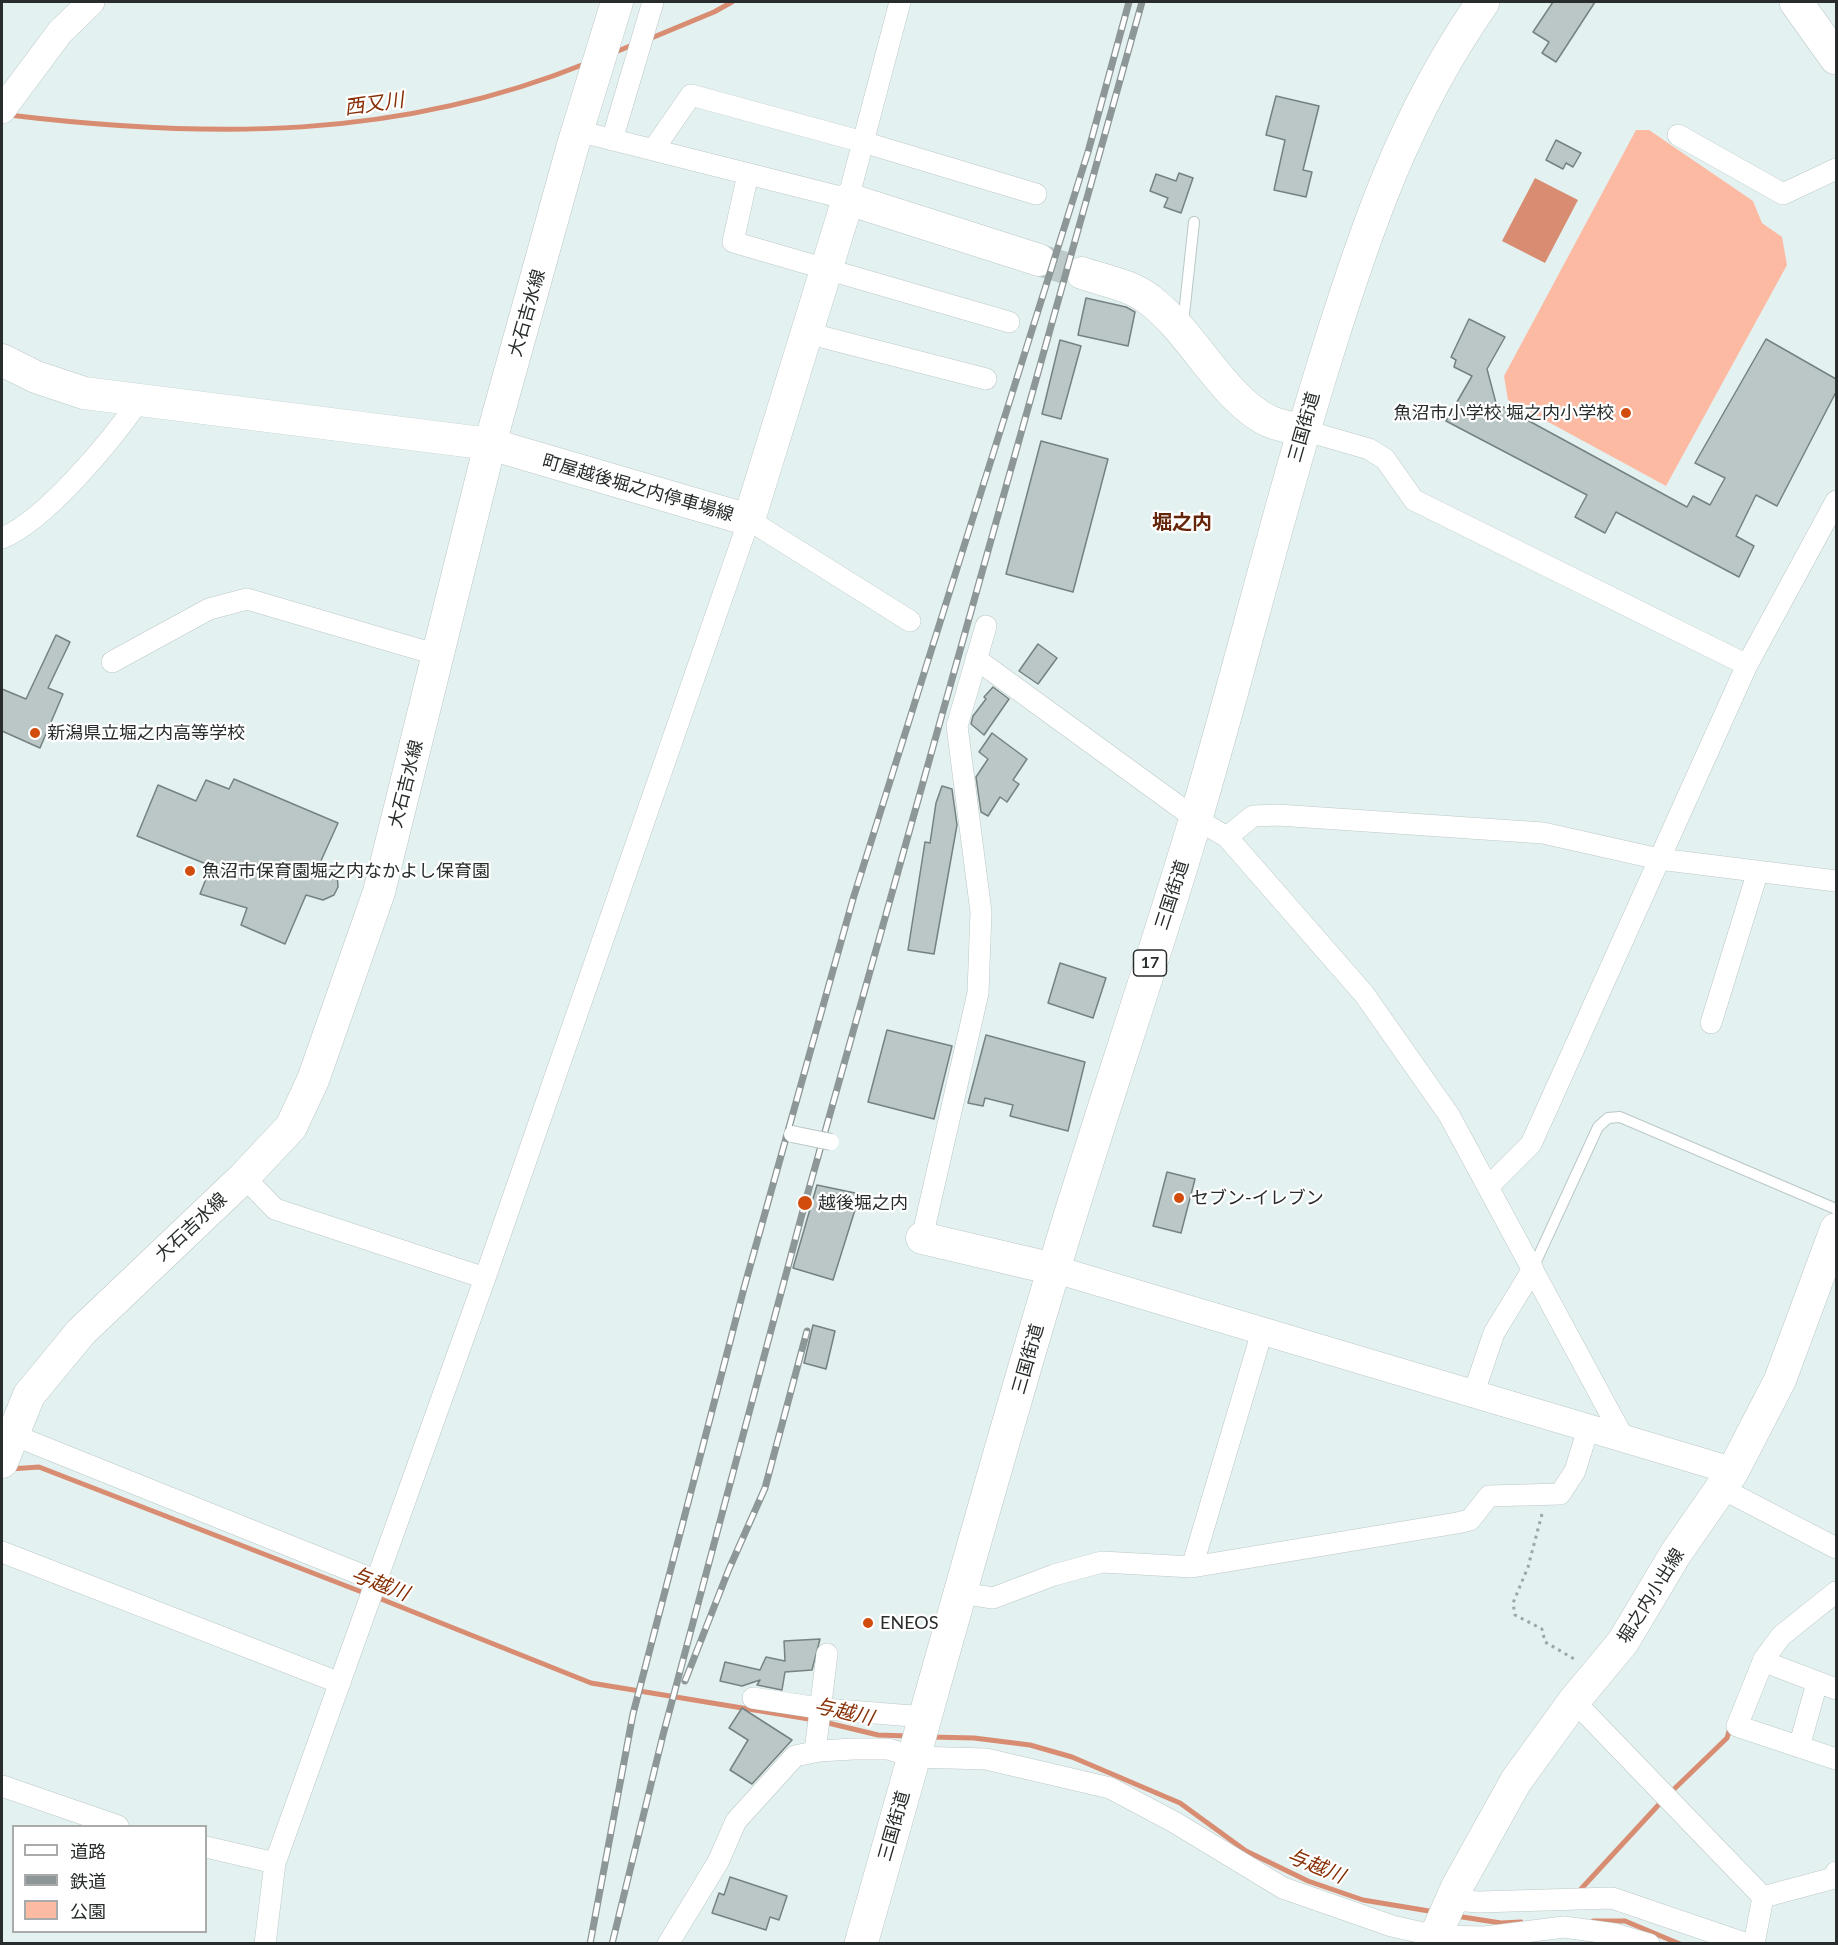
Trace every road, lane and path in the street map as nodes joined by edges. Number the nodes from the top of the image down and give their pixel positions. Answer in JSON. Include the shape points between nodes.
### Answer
{"nodes":[{"id":1,"x":91,"y":2,"type":"edge"},
{"id":2,"x":617,"y":2,"type":"edge"},
{"id":3,"x":653,"y":2,"type":"edge"},
{"id":4,"x":900,"y":2,"type":"edge"},
{"id":5,"x":1483,"y":2,"type":"edge"},
{"id":6,"x":1796,"y":2,"type":"edge"},
{"id":7,"x":1836,"y":58,"type":"edge"},
{"id":8,"x":5,"y":104,"type":"edge"},
{"id":9,"x":578,"y":131,"type":"junction"},
{"id":10,"x":1678,"y":135,"type":"dead end"},
{"id":11,"x":612,"y":140,"type":"junction"},
{"id":12,"x":863,"y":142,"type":"junction"},
{"id":13,"x":653,"y":150,"type":"junction"},
{"id":14,"x":1836,"y":169,"type":"edge"},
{"id":15,"x":748,"y":174,"type":"junction"},
{"id":16,"x":1036,"y":194,"type":"dead end"},
{"id":17,"x":848,"y":199,"type":"junction"},
{"id":18,"x":1194,"y":222,"type":"dead end"},
{"id":19,"x":1039,"y":260,"type":"tunnel mouth"},
{"id":20,"x":827,"y":268,"type":"junction"},
{"id":21,"x":1082,"y":273,"type":"tunnel mouth"},
{"id":22,"x":1009,"y":322,"type":"dead end"},
{"id":23,"x":1182,"y":330,"type":"junction"},
{"id":24,"x":807,"y":333,"type":"junction"},
{"id":25,"x":2,"y":360,"type":"edge"},
{"id":26,"x":986,"y":379,"type":"dead end"},
{"id":27,"x":138,"y":402,"type":"junction"},
{"id":28,"x":1303,"y":430,"type":"junction"},
{"id":29,"x":490,"y":444,"type":"junction"},
{"id":30,"x":1836,"y":501,"type":"edge"},
{"id":31,"x":749,"y":520,"type":"junction"},
{"id":32,"x":2,"y":538,"type":"edge"},
{"id":33,"x":910,"y":621,"type":"dead end"},
{"id":34,"x":986,"y":626,"type":"dead end"},
{"id":35,"x":438,"y":655,"type":"junction"},
{"id":36,"x":975,"y":659,"type":"junction"},
{"id":37,"x":112,"y":662,"type":"dead end"},
{"id":38,"x":1747,"y":664,"type":"junction"},
{"id":39,"x":1196,"y":819,"type":"junction"},
{"id":40,"x":1227,"y":837,"type":"junction"},
{"id":41,"x":1659,"y":859,"type":"junction"},
{"id":42,"x":1758,"y":871,"type":"junction"},
{"id":43,"x":1836,"y":881,"type":"edge"},
{"id":44,"x":1711,"y":1023,"type":"dead end"},
{"id":45,"x":792,"y":1134,"type":"dead end"},
{"id":46,"x":831,"y":1142,"type":"dead end"},
{"id":47,"x":244,"y":1177,"type":"junction"},
{"id":48,"x":1488,"y":1186,"type":"junction"},
{"id":49,"x":1836,"y":1209,"type":"edge"},
{"id":50,"x":1836,"y":1229,"type":"edge"},
{"id":51,"x":922,"y":1238,"type":"joint"},
{"id":52,"x":1054,"y":1269,"type":"junction"},
{"id":53,"x":1533,"y":1269,"type":"junction"},
{"id":54,"x":485,"y":1278,"type":"junction"},
{"id":55,"x":1262,"y":1332,"type":"junction"},
{"id":56,"x":1473,"y":1395,"type":"junction"},
{"id":57,"x":1588,"y":1429,"type":"junction"},
{"id":58,"x":1624,"y":1439,"type":"junction"},
{"id":59,"x":6,"y":1448,"type":"edge"},
{"id":60,"x":1727,"y":1479,"type":"junction"},
{"id":61,"x":1547,"y":1495,"type":"junction"},
{"id":62,"x":1836,"y":1548,"type":"edge"},
{"id":63,"x":2,"y":1552,"type":"edge"},
{"id":64,"x":1192,"y":1567,"type":"junction"},
{"id":65,"x":377,"y":1581,"type":"junction"},
{"id":66,"x":1836,"y":1592,"type":"edge"},
{"id":67,"x":960,"y":1593,"type":"junction"},
{"id":68,"x":827,"y":1654,"type":"dead end"},
{"id":69,"x":1764,"y":1659,"type":"junction"},
{"id":70,"x":1598,"y":1672,"type":"junction"},
{"id":71,"x":340,"y":1683,"type":"junction"},
{"id":72,"x":1827,"y":1686,"type":"edge"},
{"id":73,"x":753,"y":1698,"type":"dead end"},
{"id":74,"x":1574,"y":1701,"type":"junction"},
{"id":75,"x":819,"y":1708,"type":"junction"},
{"id":76,"x":925,"y":1717,"type":"junction"},
{"id":77,"x":816,"y":1743,"type":"junction"},
{"id":78,"x":1799,"y":1747,"type":"junction"},
{"id":79,"x":914,"y":1757,"type":"junction"},
{"id":80,"x":1836,"y":1759,"type":"edge"},
{"id":81,"x":2,"y":1786,"type":"edge"},
{"id":82,"x":112,"y":1825,"type":"edge"},
{"id":83,"x":207,"y":1847,"type":"edge"},
{"id":84,"x":275,"y":1863,"type":"junction"},
{"id":85,"x":1836,"y":1872,"type":"edge"},
{"id":86,"x":1763,"y":1897,"type":"junction"},
{"id":87,"x":1616,"y":1904,"type":"junction"},
{"id":88,"x":1442,"y":1921,"type":"edge"},
{"id":89,"x":1609,"y":1933,"type":"junction"},
{"id":90,"x":1566,"y":1935,"type":"edge"},
{"id":91,"x":265,"y":1944,"type":"edge"},
{"id":92,"x":668,"y":1944,"type":"edge"},
{"id":93,"x":861,"y":1944,"type":"edge"},
{"id":94,"x":1649,"y":1944,"type":"edge"},
{"id":95,"x":1747,"y":1944,"type":"edge"},
{"id":96,"x":1754,"y":1944,"type":"edge"}],
"edges":[{"from":1,"to":8,"type":"street","via":[[60,32]]},
{"from":2,"to":9,"type":"main road","name":"大石吉水線"},
{"from":3,"to":11,"type":"street"},
{"from":4,"to":12,"type":"street"},
{"from":5,"to":28,"type":"main road","name":"三国街道","number":"17","via":[[1457,38],[1383,185]]},
{"from":6,"to":7,"type":"main road"},
{"from":9,"to":11,"type":"street"},
{"from":9,"to":29,"type":"main road","name":"大石吉水線"},
{"from":10,"to":14,"type":"street","via":[[1783,194]]},
{"from":11,"to":13,"type":"street"},
{"from":12,"to":13,"type":"street","via":[[691,95]]},
{"from":12,"to":16,"type":"street"},
{"from":12,"to":17,"type":"street"},
{"from":13,"to":15,"type":"street"},
{"from":15,"to":17,"type":"street"},
{"from":15,"to":20,"type":"street","via":[[733,242]]},
{"from":17,"to":19,"type":"main road"},
{"from":17,"to":20,"type":"main road","name":"町屋越後堀之内停車場線"},
{"from":18,"to":23,"type":"lane"},
{"from":20,"to":22,"type":"street"},
{"from":20,"to":24,"type":"main road","name":"町屋越後堀之内停車場線"},
{"from":21,"to":23,"type":"main road","via":[[1130,288],[1149,299]]},
{"from":23,"to":28,"type":"main road","via":[[1241,401],[1272,422]]},
{"from":24,"to":26,"type":"street"},
{"from":24,"to":31,"type":"main road","name":"町屋越後堀之内停車場線"},
{"from":25,"to":27,"type":"main road","name":"町屋越後堀之内停車場線","via":[[36,377],[84,393]]},
{"from":27,"to":29,"type":"main road","name":"町屋越後堀之内停車場線"},
{"from":27,"to":32,"type":"street","via":[[49,506],[26,526]]},
{"from":28,"to":38,"type":"street","via":[[1369,449],[1385,459],[1414,500]]},
{"from":28,"to":39,"type":"main road","name":"三国街道","number":"17"},
{"from":29,"to":31,"type":"main road","name":"町屋越後堀之内停車場線"},
{"from":29,"to":35,"type":"main road","name":"大石吉水線"},
{"from":30,"to":38,"type":"street"},
{"from":31,"to":33,"type":"street"},
{"from":31,"to":54,"type":"street"},
{"from":34,"to":36,"type":"street"},
{"from":35,"to":37,"type":"street","via":[[247,599],[209,609]]},
{"from":35,"to":47,"type":"main road","name":"大石吉水線","via":[[379,892],[313,1080],[291,1127]]},
{"from":36,"to":39,"type":"street"},
{"from":36,"to":51,"type":"street","via":[[957,726],[981,912],[978,993]]},
{"from":38,"to":41,"type":"street"},
{"from":39,"to":40,"type":"street"},
{"from":39,"to":52,"type":"main road","name":"三国街道","number":"17"},
{"from":40,"to":41,"type":"street","via":[[1253,816],[1278,815],[1543,833]]},
{"from":40,"to":48,"type":"street","via":[[1364,994],[1449,1115]]},
{"from":41,"to":42,"type":"street"},
{"from":41,"to":48,"type":"street","via":[[1531,1144]]},
{"from":42,"to":43,"type":"street"},
{"from":42,"to":44,"type":"street"},
{"from":45,"to":46,"type":"street","bridge":true},
{"from":47,"to":54,"type":"street","via":[[275,1209]]},
{"from":47,"to":59,"type":"main road","name":"大石吉水線","via":[[81,1332],[29,1395]]},
{"from":48,"to":53,"type":"street"},
{"from":49,"to":53,"type":"lane","via":[[1620,1117],[1608,1118],[1598,1127]]},
{"from":50,"to":60,"type":"main road","name":"堀之内小出線","via":[[1780,1380]]},
{"from":51,"to":52,"type":"main road"},
{"from":52,"to":55,"type":"street"},
{"from":52,"to":67,"type":"main road","name":"三国街道","number":"17"},
{"from":53,"to":56,"type":"street","via":[[1494,1333]]},
{"from":53,"to":58,"type":"street"},
{"from":54,"to":65,"type":"street"},
{"from":55,"to":56,"type":"street"},
{"from":55,"to":64,"type":"street"},
{"from":56,"to":57,"type":"street"},
{"from":57,"to":58,"type":"street"},
{"from":57,"to":61,"type":"street","via":[[1575,1471],[1560,1494]]},
{"from":58,"to":60,"type":"street"},
{"from":59,"to":65,"type":"street"},
{"from":60,"to":62,"type":"street"},
{"from":60,"to":70,"type":"main road","name":"堀之内小出線","via":[[1623,1642]]},
{"from":61,"to":64,"type":"street","via":[[1489,1496],[1470,1520],[1457,1524]]},
{"from":61,"to":70,"type":"path","via":[[1528,1567],[1513,1603],[1515,1615],[1542,1629],[1545,1642]]},
{"from":63,"to":71,"type":"street"},
{"from":64,"to":67,"type":"street","via":[[1102,1562],[993,1598]]},
{"from":65,"to":71,"type":"street"},
{"from":66,"to":69,"type":"street","via":[[1781,1636]]},
{"from":67,"to":76,"type":"main road","name":"三国街道","number":"17"},
{"from":68,"to":75,"type":"street"},
{"from":69,"to":72,"type":"street"},
{"from":69,"to":78,"type":"street","via":[[1737,1725]]},
{"from":70,"to":74,"type":"main road","name":"堀之内小出線"},
{"from":71,"to":84,"type":"street"},
{"from":72,"to":78,"type":"street"},
{"from":73,"to":75,"type":"street"},
{"from":74,"to":86,"type":"street"},
{"from":74,"to":88,"type":"main road","name":"堀之内小出線","via":[[1516,1781]]},
{"from":75,"to":76,"type":"street"},
{"from":75,"to":77,"type":"street"},
{"from":76,"to":79,"type":"main road","name":"三国街道","number":"17"},
{"from":77,"to":79,"type":"street","via":[[888,1749]]},
{"from":77,"to":92,"type":"street","via":[[795,1756],[736,1821],[718,1862]]},
{"from":78,"to":80,"type":"street"},
{"from":79,"to":88,"type":"street","via":[[986,1759],[1110,1788],[1283,1888],[1392,1926]]},
{"from":79,"to":93,"type":"main road","name":"三国街道","number":"17"},
{"from":81,"to":82,"type":"street"},
{"from":83,"to":84,"type":"street"},
{"from":84,"to":91,"type":"street"},
{"from":85,"to":86,"type":"street","via":[[1834,1878]]},
{"from":86,"to":96,"type":"street"},
{"from":87,"to":88,"type":"street"},
{"from":87,"to":89,"type":"street"},
{"from":87,"to":95,"type":"street"},
{"from":88,"to":90,"type":"street","via":[[1485,1937]]},
{"from":89,"to":90,"type":"street"},
{"from":89,"to":94,"type":"street"}]}
